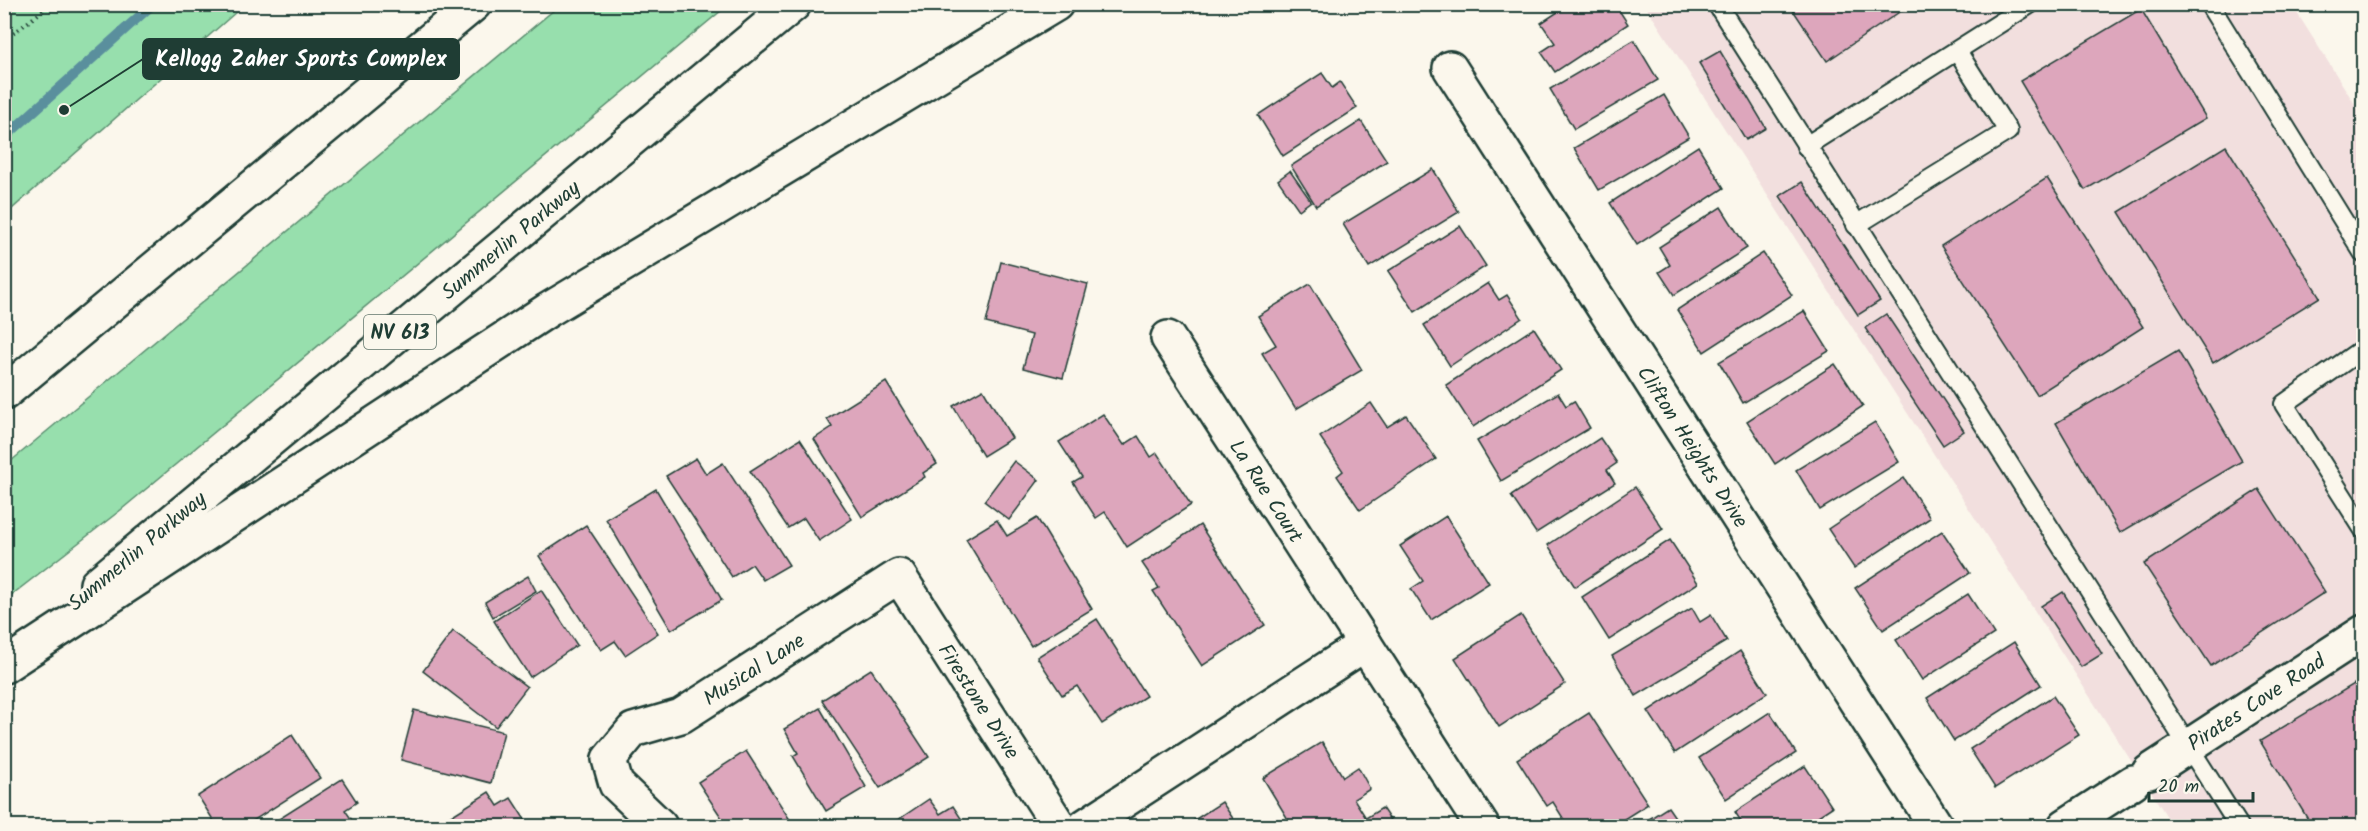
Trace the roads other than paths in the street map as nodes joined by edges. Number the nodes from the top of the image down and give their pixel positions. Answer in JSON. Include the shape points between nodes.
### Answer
{"nodes":[{"id":1,"x":794,"y":4,"type":"edge"},
{"id":2,"x":1056,"y":4,"type":"edge"},
{"id":3,"x":1717,"y":4,"type":"edge"},
{"id":4,"x":2030,"y":4,"type":"edge"},
{"id":5,"x":2209,"y":4,"type":"edge"},
{"id":6,"x":465,"y":10,"type":"edge"},
{"id":7,"x":1957,"y":51,"type":"junction"},
{"id":8,"x":1450,"y":68,"type":"dead end"},
{"id":9,"x":1806,"y":146,"type":"junction"},
{"id":10,"x":1856,"y":225,"type":"junction"},
{"id":11,"x":2364,"y":254,"type":"edge"},
{"id":12,"x":1168,"y":338,"type":"dead end"},
{"id":13,"x":2364,"y":348,"type":"edge"},
{"id":14,"x":4,"y":393,"type":"edge"},
{"id":15,"x":2364,"y":530,"type":"edge"},
{"id":16,"x":899,"y":576,"type":"joint"},
{"id":17,"x":2364,"y":632,"type":"edge"},
{"id":18,"x":1365,"y":644,"type":"junction"},
{"id":19,"x":4,"y":659,"type":"edge"},
{"id":20,"x":4,"y":666,"type":"edge"},
{"id":21,"x":2187,"y":747,"type":"junction"},
{"id":22,"x":660,"y":826,"type":"edge"},
{"id":23,"x":1059,"y":826,"type":"edge"},
{"id":24,"x":1085,"y":826,"type":"edge"},
{"id":25,"x":1482,"y":826,"type":"edge"},
{"id":26,"x":1936,"y":826,"type":"edge"},
{"id":27,"x":2065,"y":826,"type":"edge"},
{"id":28,"x":2239,"y":826,"type":"edge"}],
"edges":[{"from":1,"to":19,"type":"main road","name":"Summerlin Parkway","number":"NV 613"},
{"from":2,"to":20,"type":"main road","via":[[529,323]]},
{"from":3,"to":9,"type":"lane"},
{"from":4,"to":7,"type":"lane"},
{"from":5,"to":11,"type":"lane"},
{"from":6,"to":14,"type":"main road"},
{"from":7,"to":9,"type":"lane"},
{"from":7,"to":10,"type":"lane","via":[[2008,131]]},
{"from":8,"to":26,"type":"main road","name":"Clifton Heights Drive"},
{"from":9,"to":10,"type":"lane"},
{"from":10,"to":21,"type":"lane"},
{"from":12,"to":18,"type":"main road","name":"La Rue Court"},
{"from":13,"to":15,"type":"lane","via":[[2284,404]]},
{"from":16,"to":22,"type":"main road","name":"Musical Lane","via":[[681,716],[633,730],[609,759],[616,784]]},
{"from":16,"to":23,"type":"main road","name":"Firestone Drive"},
{"from":17,"to":21,"type":"main road","name":"Pirates Cove Road"},
{"from":18,"to":24,"type":"main road"},
{"from":18,"to":25,"type":"main road","name":"La Rue Court"},
{"from":21,"to":27,"type":"main road","name":"Pirates Cove Road"},
{"from":21,"to":28,"type":"lane"}]}
